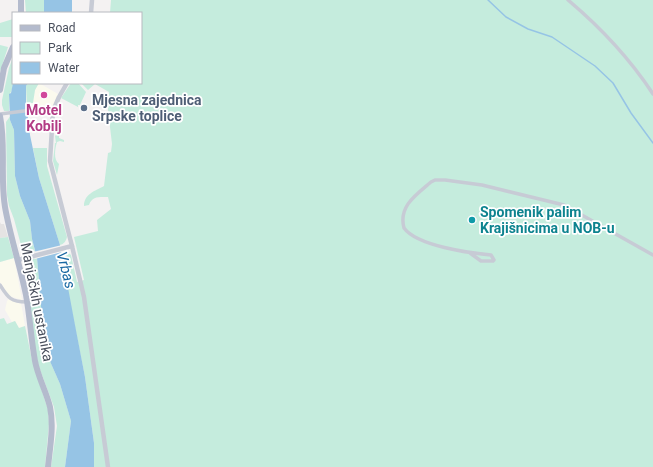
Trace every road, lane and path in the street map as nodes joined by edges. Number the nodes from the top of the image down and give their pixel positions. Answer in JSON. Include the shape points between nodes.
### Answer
{"nodes":[{"id":1,"x":21,"y":0,"type":"edge"},
{"id":2,"x":92,"y":0,"type":"edge"},
{"id":3,"x":568,"y":0,"type":"edge"},
{"id":4,"x":21,"y":12,"type":"edge"},
{"id":5,"x":91,"y":12,"type":"edge"},
{"id":6,"x":12,"y":49,"type":"edge"},
{"id":7,"x":66,"y":84,"type":"edge"},
{"id":8,"x":0,"y":90,"type":"edge"},
{"id":9,"x":653,"y":94,"type":"edge"},
{"id":10,"x":53,"y":110,"type":"junction"},
{"id":11,"x":0,"y":115,"type":"edge"},
{"id":12,"x":72,"y":246,"type":"junction"},
{"id":13,"x":470,"y":253,"type":"junction"},
{"id":14,"x":653,"y":255,"type":"edge"},
{"id":15,"x":18,"y":260,"type":"junction"},
{"id":16,"x":0,"y":285,"type":"edge"},
{"id":17,"x":27,"y":302,"type":"junction"},
{"id":18,"x":48,"y":467,"type":"edge"},
{"id":19,"x":108,"y":467,"type":"edge"}],
"edges":[{"from":1,"to":4,"type":"main road"},
{"from":2,"to":5,"type":"street"},
{"from":3,"to":9,"type":"street","via":[[633,66]]},
{"from":6,"to":8,"type":"main road","via":[[4,68]]},
{"from":7,"to":10,"type":"street"},
{"from":10,"to":11,"type":"street"},
{"from":10,"to":12,"type":"street","via":[[50,166]]},
{"from":11,"to":15,"type":"main road","name":"Manjačkih ustanika","via":[[4,201]]},
{"from":12,"to":15,"type":"street"},
{"from":12,"to":19,"type":"street","via":[[84,297]]},
{"from":13,"to":13,"type":"street","via":[[481,260],[494,260],[491,255]]},
{"from":13,"to":14,"type":"street","via":[[427,241],[404,228],[404,210],[431,182],[445,180],[482,185],[564,205]]},
{"from":15,"to":17,"type":"main road","name":"Manjačkih ustanika"},
{"from":16,"to":17,"type":"street","via":[[10,299]]},
{"from":17,"to":18,"type":"main road","name":"Manjačkih ustanika","via":[[35,361],[50,407]]}]}
